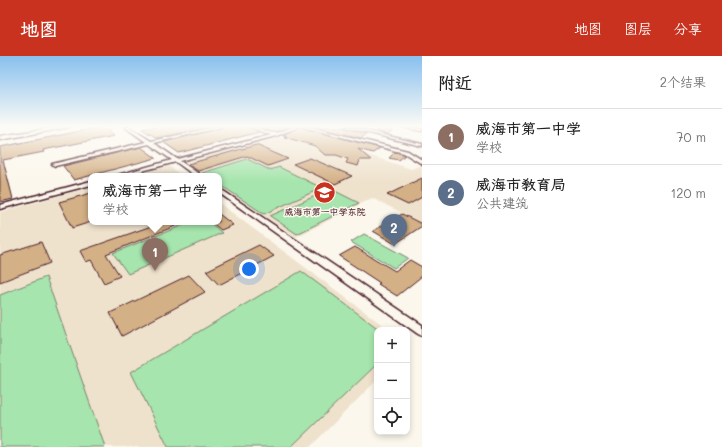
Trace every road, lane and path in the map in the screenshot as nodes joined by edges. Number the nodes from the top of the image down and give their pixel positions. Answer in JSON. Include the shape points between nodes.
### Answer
{"nodes":[{"id":1,"x":136,"y":145,"type":"edge"},
{"id":2,"x":155,"y":145,"type":"edge"},
{"id":3,"x":234,"y":145,"type":"edge"},
{"id":4,"x":379,"y":145,"type":"edge"},
{"id":5,"x":176,"y":160,"type":"junction"},
{"id":6,"x":422,"y":162,"type":"edge"},
{"id":7,"x":56,"y":164,"type":"dead end"},
{"id":8,"x":129,"y":173,"type":"edge"},
{"id":9,"x":195,"y":173,"type":"edge"},
{"id":10,"x":88,"y":184,"type":"edge"},
{"id":11,"x":222,"y":192,"type":"edge"},
{"id":12,"x":0,"y":207,"type":"edge"},
{"id":13,"x":422,"y":331,"type":"edge"}],
"edges":[{"from":1,"to":7,"type":"street"},
{"from":2,"to":5,"type":"street"},
{"from":3,"to":5,"type":"street"},
{"from":4,"to":6,"type":"street","via":[[406,152]]},
{"from":5,"to":8,"type":"street"},
{"from":5,"to":9,"type":"street"},
{"from":10,"to":12,"type":"street"},
{"from":11,"to":13,"type":"street"}]}
